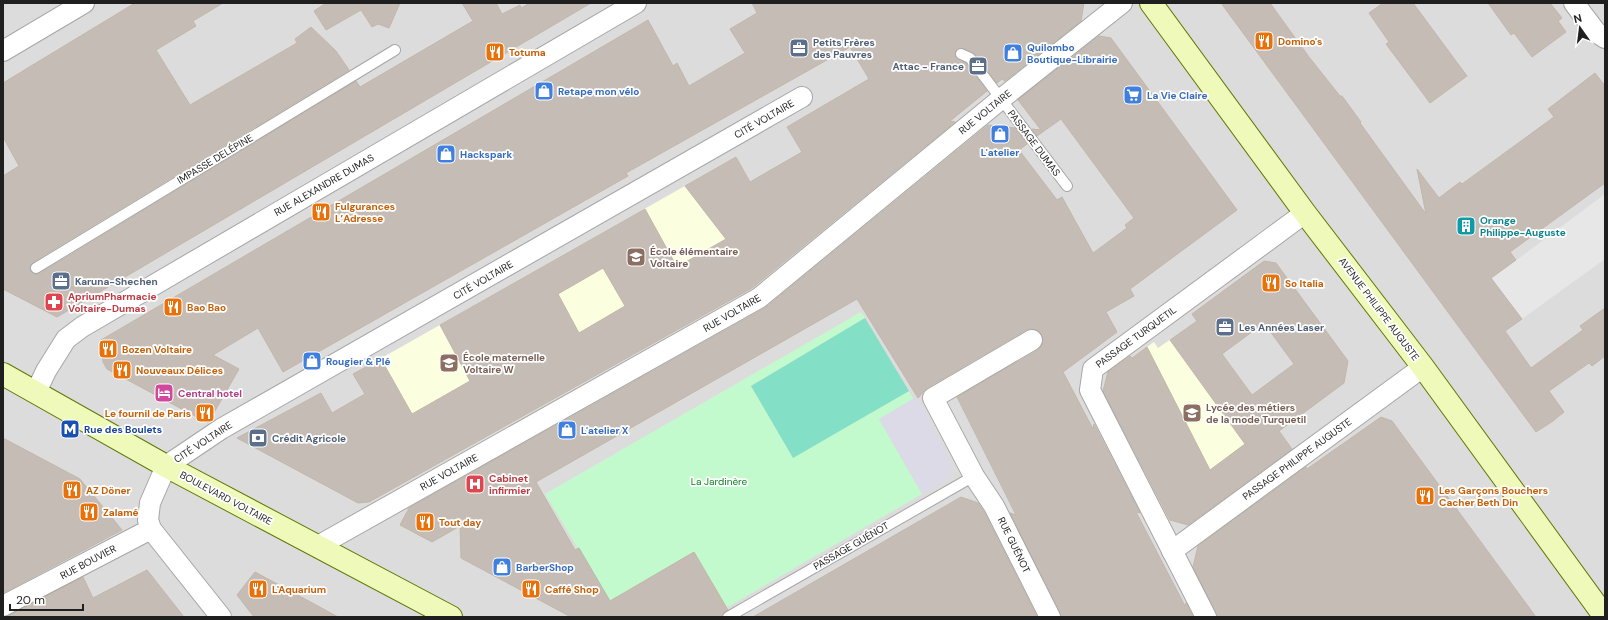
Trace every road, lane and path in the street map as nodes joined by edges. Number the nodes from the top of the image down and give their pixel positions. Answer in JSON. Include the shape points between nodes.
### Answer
{"nodes":[{"id":1,"x":84,"y":3,"type":"edge"},
{"id":2,"x":636,"y":3,"type":"edge"},
{"id":3,"x":1122,"y":3,"type":"edge"},
{"id":4,"x":1151,"y":3,"type":"edge"},
{"id":5,"x":1574,"y":3,"type":"edge"},
{"id":6,"x":1605,"y":38,"type":"edge"},
{"id":7,"x":395,"y":50,"type":"dead end"},
{"id":8,"x":3,"y":51,"type":"edge"},
{"id":9,"x":961,"y":54,"type":"dead end"},
{"id":10,"x":802,"y":97,"type":"dead end"},
{"id":11,"x":1001,"y":99,"type":"junction"},
{"id":12,"x":1067,"y":186,"type":"dead end"},
{"id":13,"x":1305,"y":213,"type":"junction"},
{"id":14,"x":36,"y":268,"type":"dead end"},
{"id":15,"x":1032,"y":340,"type":"dead end"},
{"id":16,"x":1423,"y":367,"type":"junction"},
{"id":17,"x":3,"y":374,"type":"edge"},
{"id":18,"x":36,"y":392,"type":"junction"},
{"id":19,"x":166,"y":466,"type":"junction"},
{"id":20,"x":974,"y":476,"type":"junction"},
{"id":21,"x":151,"y":529,"type":"junction"},
{"id":22,"x":318,"y":546,"type":"junction"},
{"id":23,"x":1172,"y":551,"type":"junction"},
{"id":24,"x":3,"y":606,"type":"edge"},
{"id":25,"x":221,"y":617,"type":"edge"},
{"id":26,"x":451,"y":617,"type":"edge"},
{"id":27,"x":728,"y":617,"type":"edge"},
{"id":28,"x":1050,"y":617,"type":"edge"},
{"id":29,"x":1206,"y":617,"type":"edge"},
{"id":30,"x":1605,"y":617,"type":"edge"}],
"edges":[{"from":1,"to":8,"type":"street"},
{"from":2,"to":18,"type":"street","name":"RUE ALEXANDRE DUMAS","via":[[82,327],[66,339]]},
{"from":3,"to":11,"type":"street","name":"RUE VOLTAIRE"},
{"from":4,"to":13,"type":"main road","name":"AVENUE PHILIPPE AUGUSTE"},
{"from":5,"to":6,"type":"street","via":[[1596,32]]},
{"from":7,"to":14,"type":"lane","name":"IMPASSE DELÉPINE"},
{"from":9,"to":11,"type":"lane","name":"PASSAGE DUMAS","via":[[970,58]]},
{"from":10,"to":19,"type":"street","name":"CITÉ VOLTAIRE","via":[[221,429]]},
{"from":11,"to":12,"type":"lane","name":"PASSAGE DUMAS"},
{"from":11,"to":22,"type":"street","name":"RUE VOLTAIRE","via":[[759,298]]},
{"from":13,"to":16,"type":"main road","name":"AVENUE PHILIPPE AUGUSTE"},
{"from":13,"to":23,"type":"street","name":"PASSAGE TURQUETIL","via":[[1093,369],[1090,390]]},
{"from":15,"to":20,"type":"street","name":"RUE GUÉNOT","via":[[933,398]]},
{"from":16,"to":23,"type":"street","name":"PASSAGE PHILIPPE AUGUSTE"},
{"from":16,"to":30,"type":"main road","name":"AVENUE PHILIPPE AUGUSTE"},
{"from":17,"to":18,"type":"main road","name":"BOULEVARD VOLTAIRE"},
{"from":18,"to":19,"type":"main road","name":"BOULEVARD VOLTAIRE"},
{"from":19,"to":21,"type":"street","via":[[150,503],[148,520]]},
{"from":19,"to":22,"type":"main road","name":"BOULEVARD VOLTAIRE"},
{"from":20,"to":27,"type":"lane","name":"PASSAGE GUÉNOT"},
{"from":20,"to":28,"type":"street","name":"RUE GUÉNOT","via":[[994,506]]},
{"from":21,"to":24,"type":"street","name":"RUE BOUVIER"},
{"from":21,"to":25,"type":"street"},
{"from":22,"to":26,"type":"main road","name":"BOULEVARD VOLTAIRE"},
{"from":23,"to":29,"type":"street","name":"PASSAGE TURQUETIL"}]}
